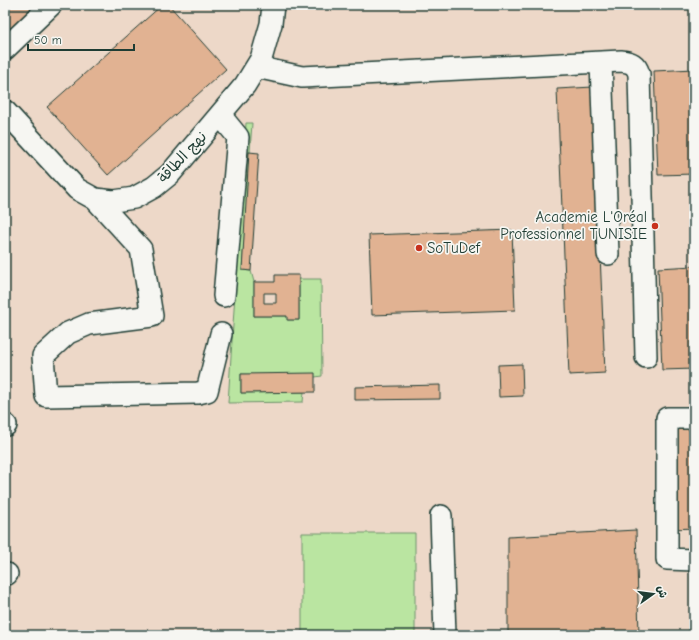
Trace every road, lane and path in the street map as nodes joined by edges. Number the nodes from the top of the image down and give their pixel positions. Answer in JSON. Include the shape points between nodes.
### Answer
{"nodes":[{"id":1,"x":51,"y":5,"type":"edge"},
{"id":2,"x":273,"y":5,"type":"edge"},
{"id":3,"x":5,"y":49,"type":"edge"},
{"id":4,"x":601,"y":63,"type":"junction"},
{"id":5,"x":256,"y":67,"type":"junction"},
{"id":6,"x":5,"y":112,"type":"edge"},
{"id":7,"x":220,"y":115,"type":"junction"},
{"id":8,"x":94,"y":199,"type":"junction"},
{"id":9,"x":608,"y":254,"type":"dead end"},
{"id":10,"x":224,"y":296,"type":"dead end"},
{"id":11,"x":220,"y":334,"type":"dead end"},
{"id":12,"x":646,"y":357,"type":"dead end"},
{"id":13,"x":694,"y":418,"type":"edge"},
{"id":14,"x":441,"y":516,"type":"dead end"},
{"id":15,"x":694,"y":560,"type":"edge"},
{"id":16,"x":445,"y":635,"type":"edge"}],
"edges":[{"from":1,"to":3,"type":"street"},
{"from":2,"to":5,"type":"street","name":"نهج الطاقة","via":[[271,24],[261,59]]},
{"from":4,"to":5,"type":"street","via":[[302,77]]},
{"from":4,"to":9,"type":"street"},
{"from":4,"to":12,"type":"street","via":[[628,62],[634,64],[640,74]]},
{"from":5,"to":7,"type":"street","name":"نهج الطاقة"},
{"from":6,"to":8,"type":"street","name":"نهج الطاقة","via":[[77,189]]},
{"from":7,"to":8,"type":"street","name":"نهج الطاقة","via":[[170,174],[154,187],[134,198],[114,201]]},
{"from":7,"to":10,"type":"street","via":[[238,137]]},
{"from":8,"to":11,"type":"street","via":[[141,249],[152,316],[89,324],[68,333],[43,356],[46,396],[207,391]]},
{"from":13,"to":15,"type":"street","via":[[666,418],[667,559]]},
{"from":14,"to":16,"type":"street"}]}
